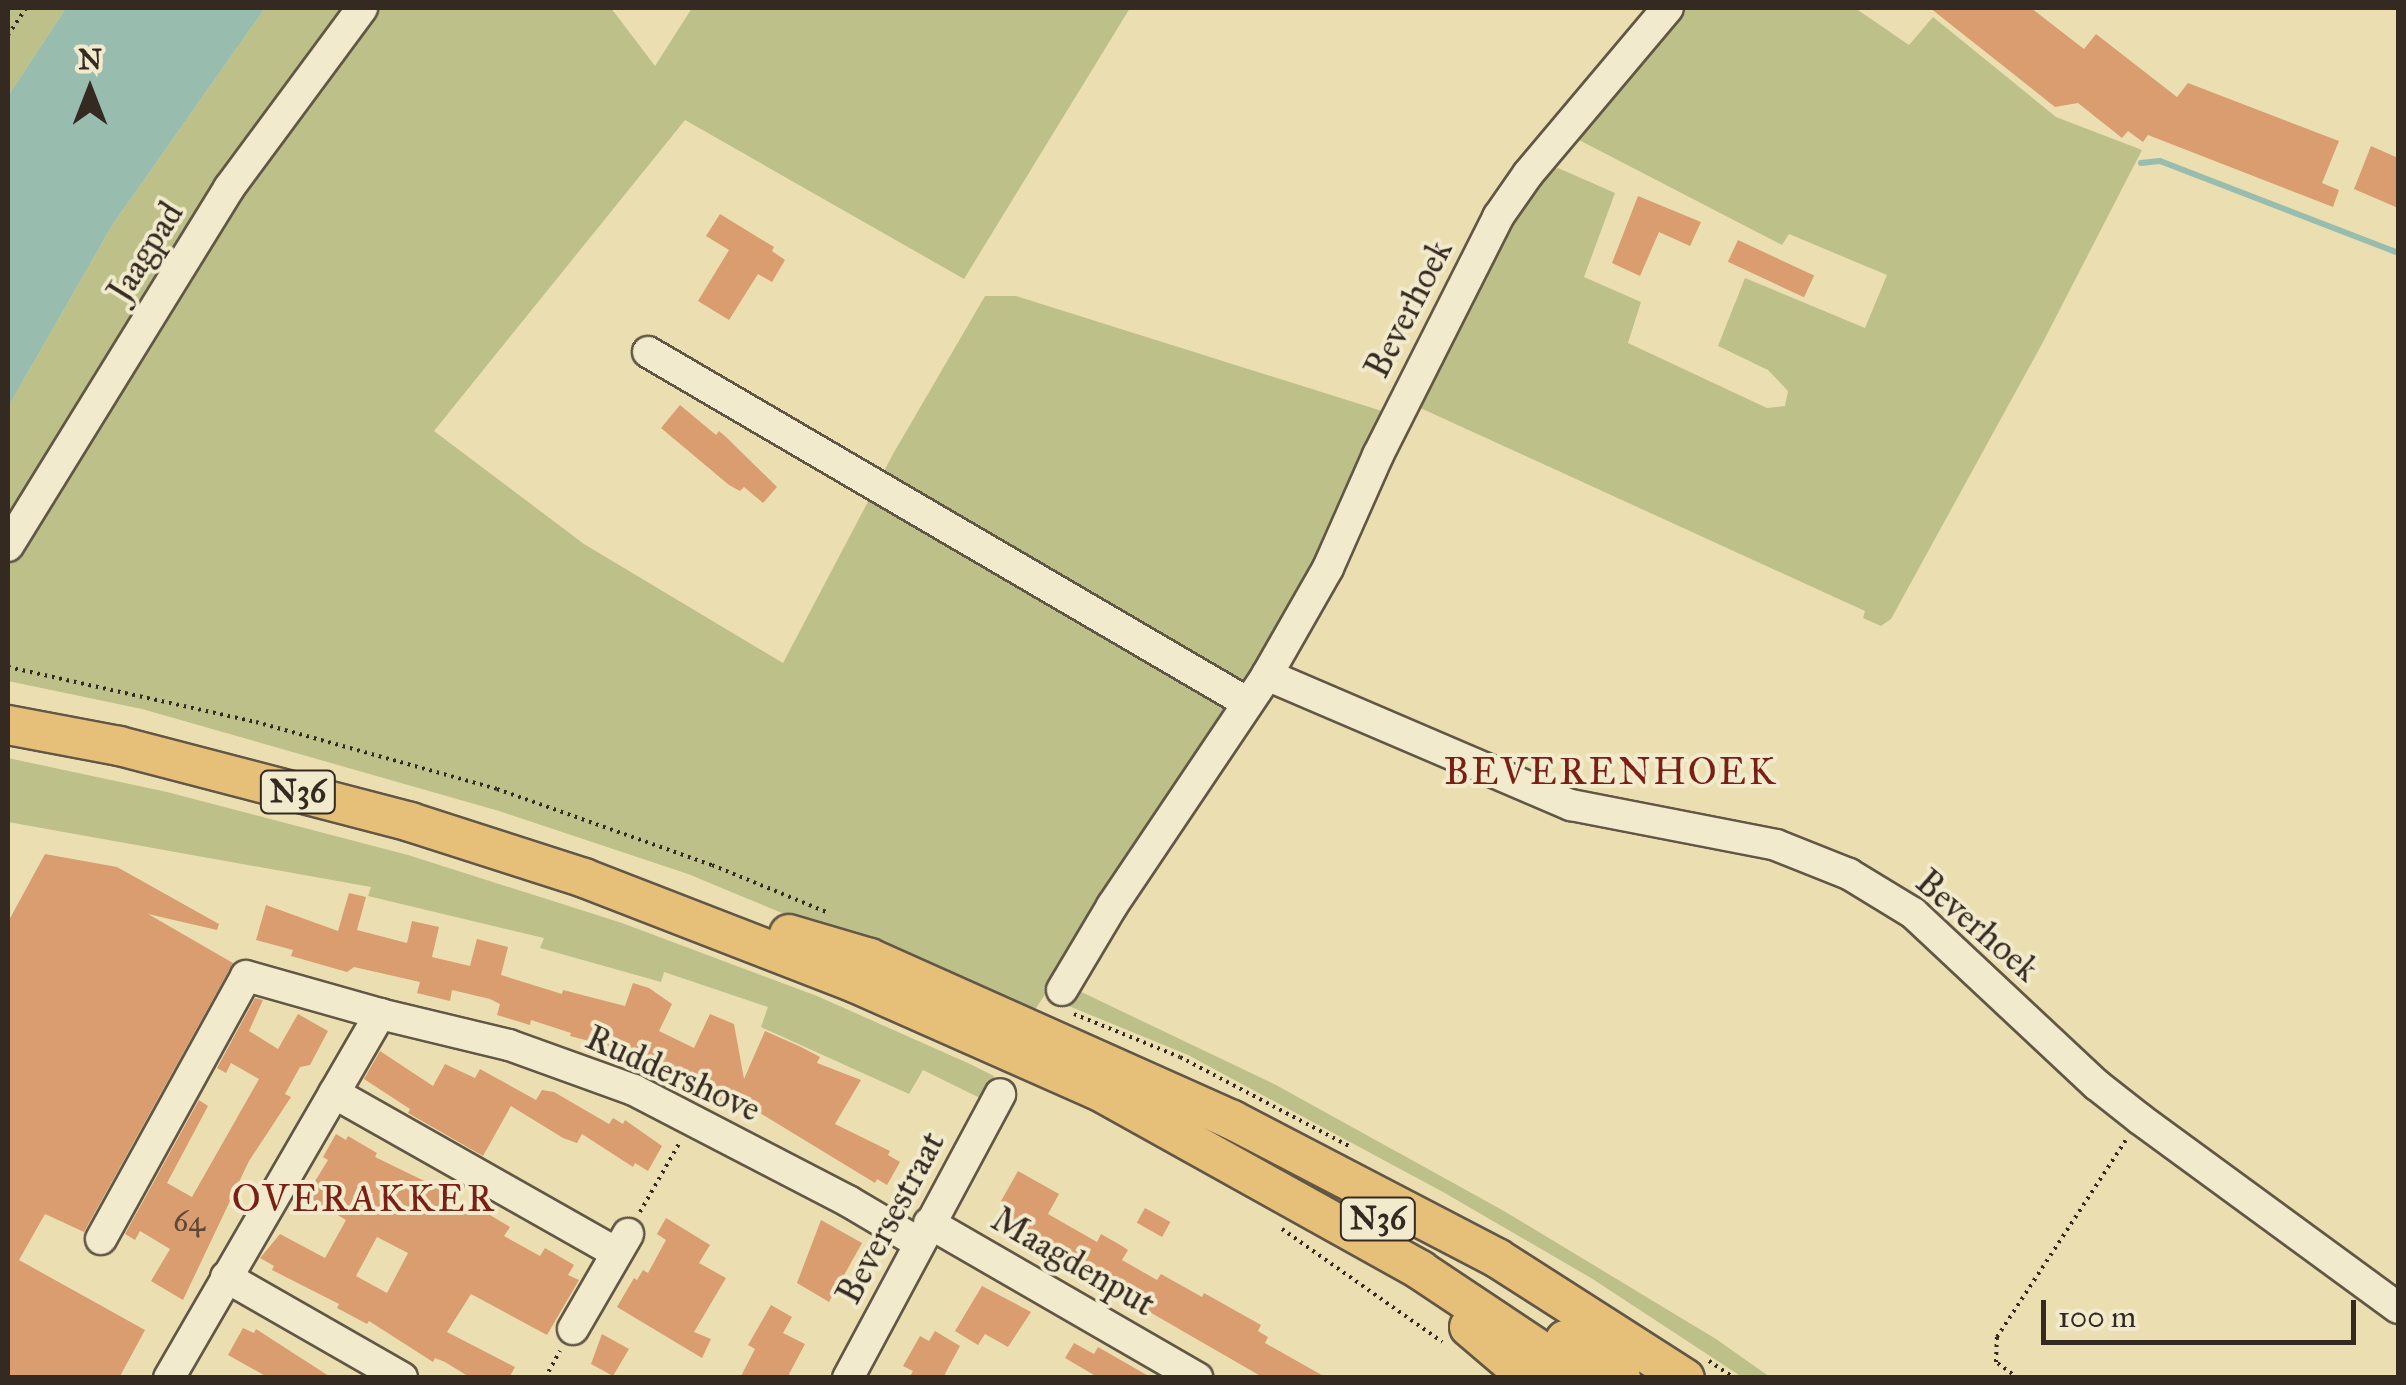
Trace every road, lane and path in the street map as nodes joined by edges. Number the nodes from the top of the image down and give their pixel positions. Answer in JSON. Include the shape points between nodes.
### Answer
{"nodes":[{"id":1,"x":26,"y":8,"type":"edge"},
{"id":2,"x":362,"y":8,"type":"edge"},
{"id":3,"x":1668,"y":8,"type":"edge"},
{"id":4,"x":8,"y":35,"type":"edge"},
{"id":5,"x":648,"y":352,"type":"dead end"},
{"id":6,"x":8,"y":546,"type":"edge"},
{"id":7,"x":1266,"y":675,"type":"junction"},
{"id":8,"x":1248,"y":704,"type":"junction"},
{"id":9,"x":8,"y":725,"type":"edge"},
{"id":10,"x":584,"y":878,"type":"junction"},
{"id":11,"x":1062,"y":990,"type":"dead end"},
{"id":12,"x":380,"y":1014,"type":"junction"},
{"id":13,"x":1127,"y":1074,"type":"junction"},
{"id":14,"x":334,"y":1093,"type":"junction"},
{"id":15,"x":1000,"y":1094,"type":"dead end"},
{"id":16,"x":2140,"y":1119,"type":"junction"},
{"id":17,"x":692,"y":1120,"type":"junction"},
{"id":18,"x":1285,"y":1212,"type":"junction"},
{"id":19,"x":924,"y":1233,"type":"junction"},
{"id":20,"x":102,"y":1238,"type":"dead end"},
{"id":21,"x":621,"y":1243,"type":"junction"},
{"id":22,"x":226,"y":1278,"type":"junction"},
{"id":23,"x":2398,"y":1308,"type":"edge"},
{"id":24,"x":573,"y":1329,"type":"joint"},
{"id":25,"x":1454,"y":1351,"type":"dead end"},
{"id":26,"x":1183,"y":1374,"type":"edge"},
{"id":27,"x":170,"y":1378,"type":"edge"},
{"id":28,"x":402,"y":1378,"type":"edge"},
{"id":29,"x":545,"y":1378,"type":"edge"},
{"id":30,"x":848,"y":1378,"type":"edge"},
{"id":31,"x":1529,"y":1378,"type":"edge"},
{"id":32,"x":1582,"y":1378,"type":"edge"},
{"id":33,"x":1621,"y":1378,"type":"edge"},
{"id":34,"x":1685,"y":1378,"type":"edge"},
{"id":35,"x":2018,"y":1378,"type":"edge"}],
"edges":[{"from":1,"to":4,"type":"path"},
{"from":2,"to":6,"type":"street","name":"Jaagpad","via":[[229,188]]},
{"from":3,"to":7,"type":"street","name":"Beverhoek","via":[[1498,218],[1328,568]]},
{"from":5,"to":8,"type":"street"},
{"from":7,"to":8,"type":"street","name":"Beverhoek"},
{"from":7,"to":16,"type":"street","name":"Beverhoek","via":[[1571,805],[1776,845],[1849,874],[1913,913]]},
{"from":8,"to":11,"type":"street","name":"Beverhoek"},
{"from":9,"to":10,"type":"main road","number":"N36","via":[[118,746],[410,822]]},
{"from":10,"to":13,"type":"main road","number":"N36","via":[[870,958]]},
{"from":10,"to":18,"type":"main road","number":"N36","via":[[1097,1090]]},
{"from":12,"to":14,"type":"street"},
{"from":12,"to":17,"type":"street","name":"Ruddershove","via":[[509,1046],[634,1090]]},
{"from":12,"to":20,"type":"street","name":"Ruddershove","via":[[246,976]]},
{"from":13,"to":33,"type":"main road","number":"N36","via":[[1386,1224]]},
{"from":13,"to":34,"type":"main road","via":[[1232,1120],[1497,1258]]},
{"from":14,"to":21,"type":"street"},
{"from":14,"to":22,"type":"street"},
{"from":15,"to":19,"type":"street","name":"Beversestraat"},
{"from":16,"to":23,"type":"street","name":"Beverhoek"},
{"from":16,"to":35,"type":"path","via":[[1997,1337],[1996,1362]]},
{"from":17,"to":19,"type":"street","name":"Ruddershove"},
{"from":17,"to":21,"type":"path"},
{"from":18,"to":25,"type":"path"},
{"from":18,"to":31,"type":"main road","via":[[1483,1338]]},
{"from":18,"to":32,"type":"main road","number":"N36","via":[[1420,1270]]},
{"from":19,"to":26,"type":"street","name":"Maagdenput"},
{"from":19,"to":30,"type":"street","name":"Beversestraat"},
{"from":21,"to":24,"type":"street"},
{"from":22,"to":27,"type":"street"},
{"from":22,"to":28,"type":"street"},
{"from":24,"to":29,"type":"path"}]}
